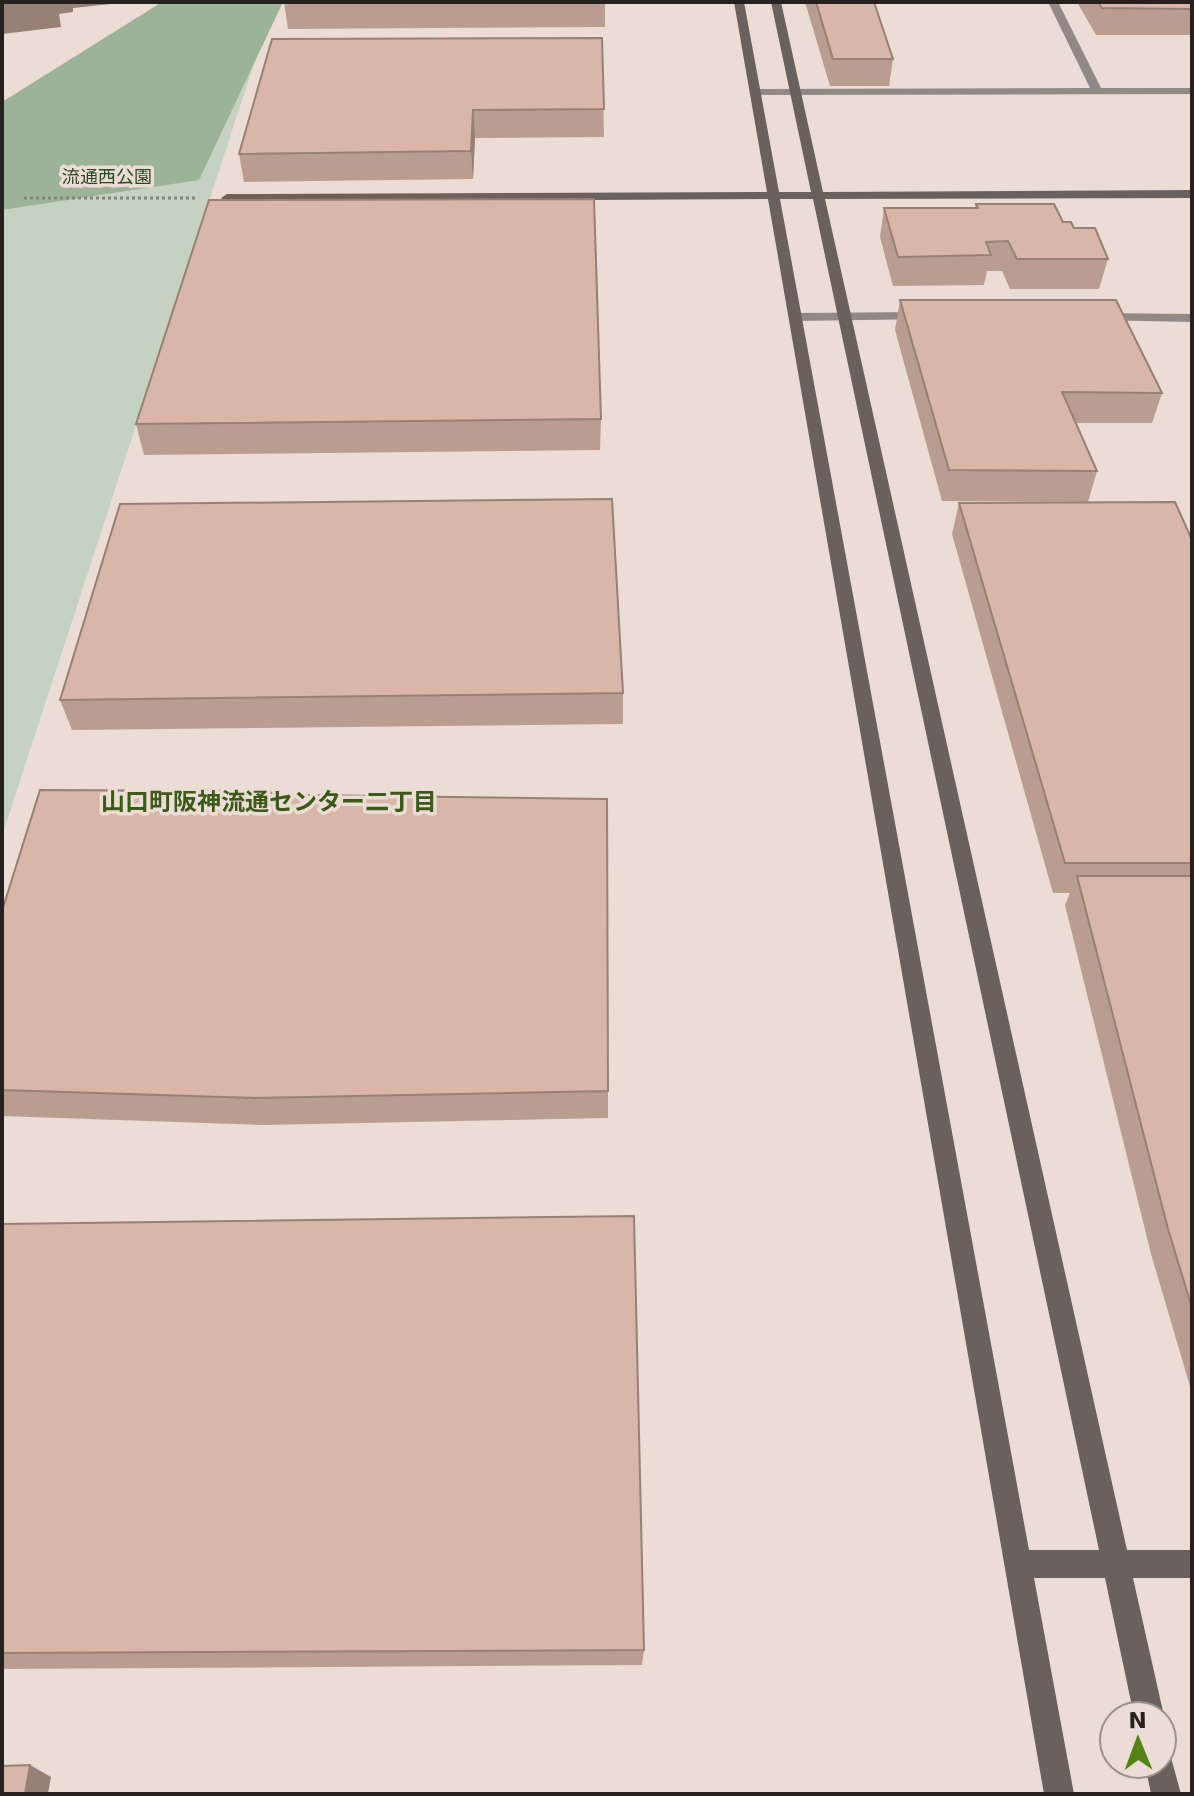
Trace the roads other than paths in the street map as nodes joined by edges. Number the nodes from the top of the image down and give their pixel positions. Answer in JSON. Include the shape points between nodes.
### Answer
{"nodes":[{"id":1,"x":739,"y":2,"type":"edge"},
{"id":2,"x":776,"y":2,"type":"edge"},
{"id":3,"x":1053,"y":2,"type":"edge"},
{"id":4,"x":1097,"y":91,"type":"junction"},
{"id":5,"x":1192,"y":91,"type":"edge"},
{"id":6,"x":755,"y":92,"type":"junction"},
{"id":7,"x":795,"y":92,"type":"junction"},
{"id":8,"x":1192,"y":194,"type":"edge"},
{"id":9,"x":774,"y":197,"type":"junction"},
{"id":10,"x":818,"y":197,"type":"junction"},
{"id":11,"x":227,"y":198,"type":"edge"},
{"id":12,"x":844,"y":316,"type":"junction"},
{"id":13,"x":941,"y":316,"type":"edge"},
{"id":14,"x":796,"y":317,"type":"junction"},
{"id":15,"x":1082,"y":317,"type":"edge"},
{"id":16,"x":1192,"y":318,"type":"edge"},
{"id":17,"x":1018,"y":1564,"type":"junction"},
{"id":18,"x":1117,"y":1564,"type":"junction"},
{"id":19,"x":1192,"y":1564,"type":"edge"},
{"id":20,"x":1146,"y":1700,"type":"edge"},
{"id":21,"x":1059,"y":1794,"type":"edge"}],
"edges":[{"from":1,"to":6,"type":"street"},
{"from":2,"to":7,"type":"street"},
{"from":3,"to":4,"type":"street"},
{"from":4,"to":5,"type":"street"},
{"from":4,"to":7,"type":"street"},
{"from":6,"to":7,"type":"street"},
{"from":6,"to":9,"type":"street"},
{"from":7,"to":10,"type":"street"},
{"from":8,"to":10,"type":"street"},
{"from":9,"to":10,"type":"street"},
{"from":9,"to":11,"type":"street"},
{"from":9,"to":14,"type":"street"},
{"from":10,"to":12,"type":"street"},
{"from":12,"to":13,"type":"street"},
{"from":12,"to":14,"type":"street"},
{"from":12,"to":18,"type":"street"},
{"from":14,"to":17,"type":"street"},
{"from":15,"to":16,"type":"street"},
{"from":17,"to":18,"type":"street"},
{"from":17,"to":21,"type":"street"},
{"from":18,"to":19,"type":"street"},
{"from":18,"to":20,"type":"street"}]}
